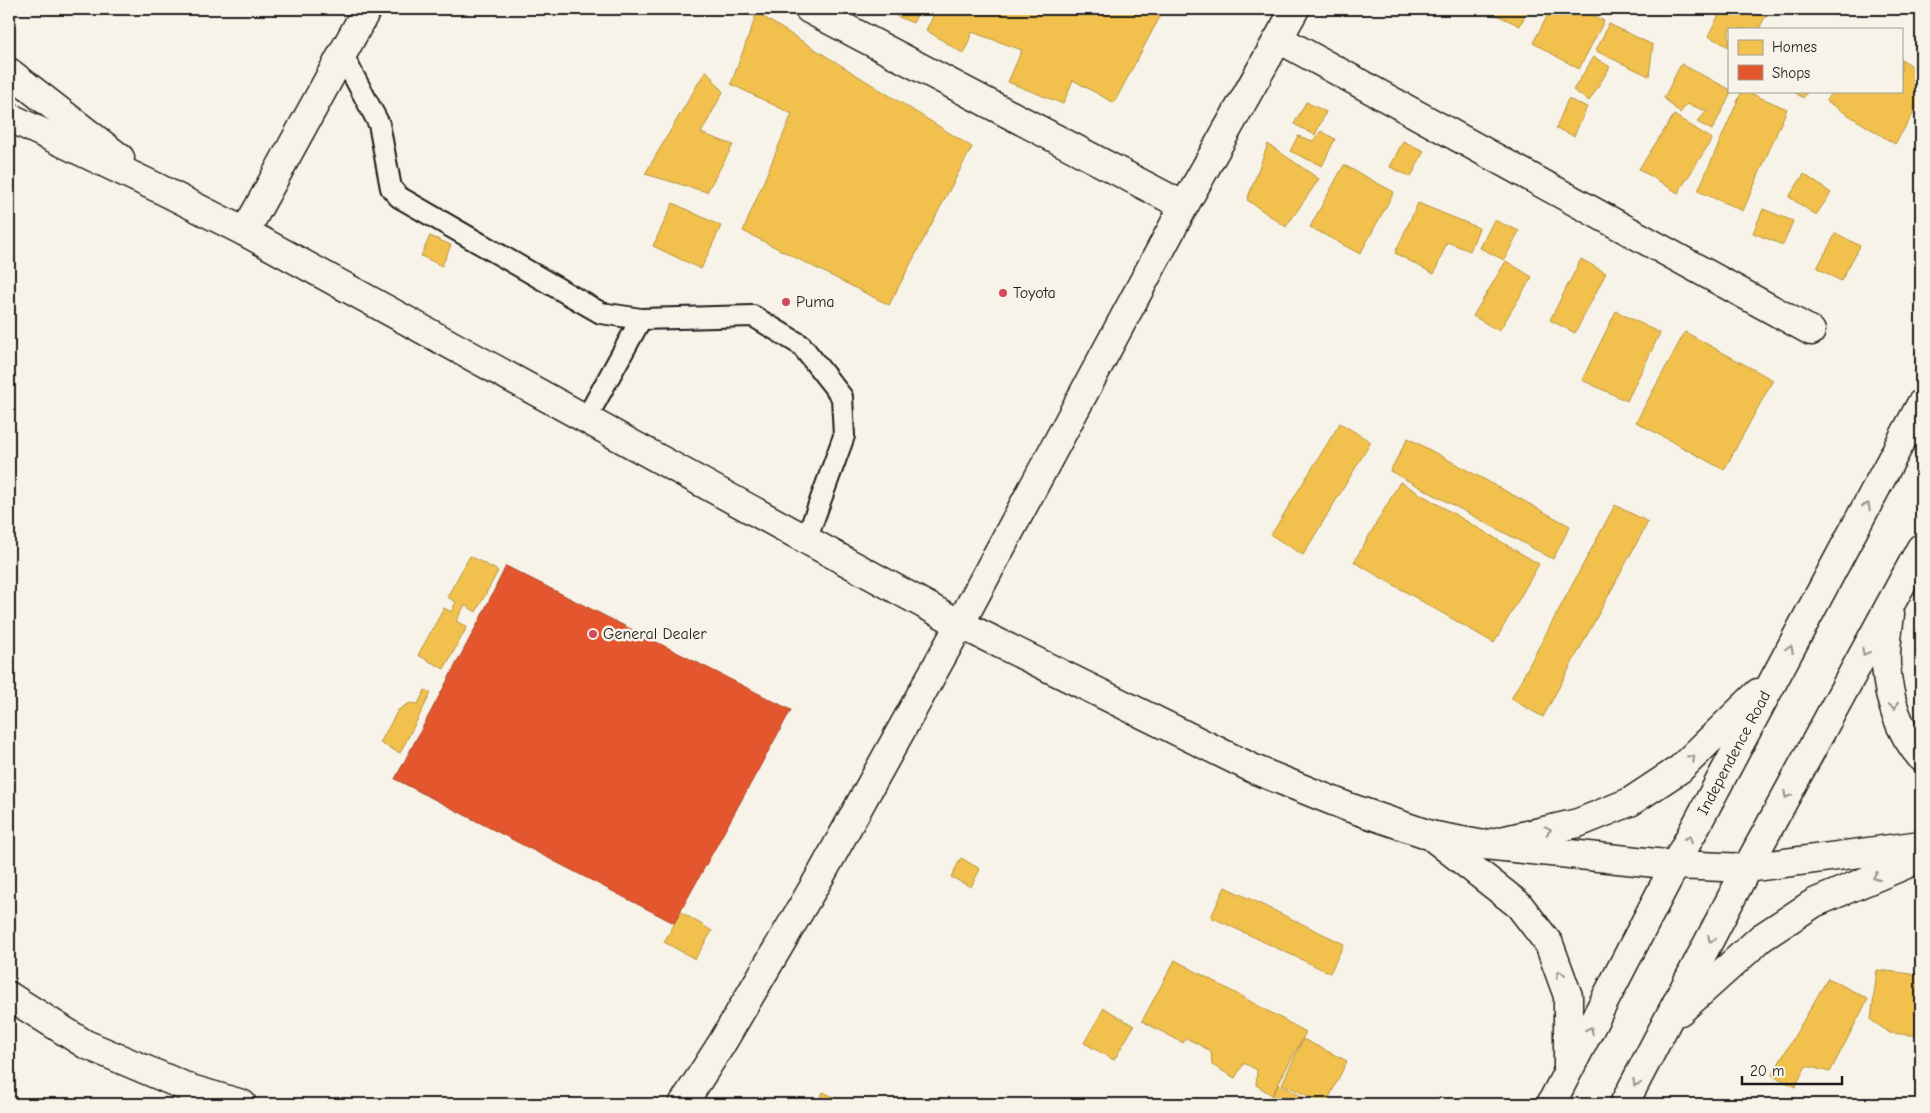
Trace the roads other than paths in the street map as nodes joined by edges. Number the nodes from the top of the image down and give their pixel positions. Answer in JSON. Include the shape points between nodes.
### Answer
{"nodes":[{"id":1,"x":367,"y":9,"type":"edge"},
{"id":2,"x":808,"y":9,"type":"edge"},
{"id":3,"x":1295,"y":9,"type":"edge"},
{"id":4,"x":1279,"y":39,"type":"junction"},
{"id":5,"x":342,"y":54,"type":"junction"},
{"id":6,"x":9,"y":72,"type":"edge"},
{"id":7,"x":9,"y":117,"type":"edge"},
{"id":8,"x":158,"y":188,"type":"junction"},
{"id":9,"x":1184,"y":206,"type":"junction"},
{"id":10,"x":245,"y":232,"type":"junction"},
{"id":11,"x":641,"y":319,"type":"junction"},
{"id":12,"x":1811,"y":331,"type":"dead end"},
{"id":13,"x":1921,"y":404,"type":"edge"},
{"id":14,"x":586,"y":419,"type":"junction"},
{"id":15,"x":806,"y":540,"type":"junction"},
{"id":16,"x":1921,"y":548,"type":"edge"},
{"id":17,"x":1890,"y":605,"type":"junction"},
{"id":18,"x":960,"y":624,"type":"junction"},
{"id":19,"x":1775,"y":676,"type":"junction"},
{"id":20,"x":1921,"y":757,"type":"edge"},
{"id":21,"x":1430,"y":835,"type":"junction"},
{"id":22,"x":1484,"y":845,"type":"junction"},
{"id":23,"x":1921,"y":845,"type":"edge"},
{"id":24,"x":1921,"y":858,"type":"edge"},
{"id":25,"x":1675,"y":865,"type":"junction"},
{"id":26,"x":1747,"y":868,"type":"junction"},
{"id":27,"x":9,"y":996,"type":"edge"},
{"id":28,"x":1669,"y":1021,"type":"junction"},
{"id":29,"x":1568,"y":1074,"type":"junction"},
{"id":30,"x":242,"y":1104,"type":"edge"},
{"id":31,"x":683,"y":1104,"type":"edge"},
{"id":32,"x":1551,"y":1104,"type":"edge"},
{"id":33,"x":1624,"y":1104,"type":"edge"}],
"edges":[{"from":1,"to":5,"type":"street"},
{"from":2,"to":9,"type":"street"},
{"from":3,"to":4,"type":"street"},
{"from":4,"to":9,"type":"street"},
{"from":4,"to":12,"type":"street"},
{"from":5,"to":10,"type":"street"},
{"from":5,"to":11,"type":"lane","via":[[379,124],[391,188],[399,197],[601,313]]},
{"from":6,"to":8,"type":"street"},
{"from":7,"to":8,"type":"street"},
{"from":8,"to":10,"type":"street"},
{"from":9,"to":18,"type":"street"},
{"from":10,"to":14,"type":"street"},
{"from":11,"to":14,"type":"lane"},
{"from":11,"to":15,"type":"lane","via":[[753,316],[801,345],[833,384],[842,397],[844,436]]},
{"from":19,"to":13,"type":"street","name":"Independence Road","one_way":true},
{"from":14,"to":15,"type":"street"},
{"from":15,"to":18,"type":"street"},
{"from":16,"to":17,"type":"street"},
{"from":17,"to":20,"type":"street","one_way":true,"via":[[1886,664],[1894,712],[1910,744]]},
{"from":17,"to":26,"type":"street","one_way":true},
{"from":18,"to":21,"type":"street","via":[[1256,770]]},
{"from":18,"to":31,"type":"street","via":[[817,881]]},
{"from":22,"to":19,"type":"street","one_way":true,"via":[[1578,823],[1630,802],[1680,769]]},
{"from":25,"to":19,"type":"street","name":"Independence Road","one_way":true},
{"from":21,"to":22,"type":"street"},
{"from":29,"to":21,"type":"street","one_way":true,"via":[[1568,996],[1548,944],[1519,906]]},
{"from":22,"to":25,"type":"street"},
{"from":23,"to":26,"type":"street"},
{"from":24,"to":28,"type":"street","one_way":true,"via":[[1806,908],[1761,938]]},
{"from":25,"to":26,"type":"street"},
{"from":29,"to":25,"type":"street","name":"Independence Road","one_way":true},
{"from":26,"to":28,"type":"street","one_way":true},
{"from":27,"to":30,"type":"street","via":[[85,1044],[191,1090]]},
{"from":28,"to":33,"type":"street","one_way":true},
{"from":29,"to":32,"type":"street","name":"Independence Road"}]}
